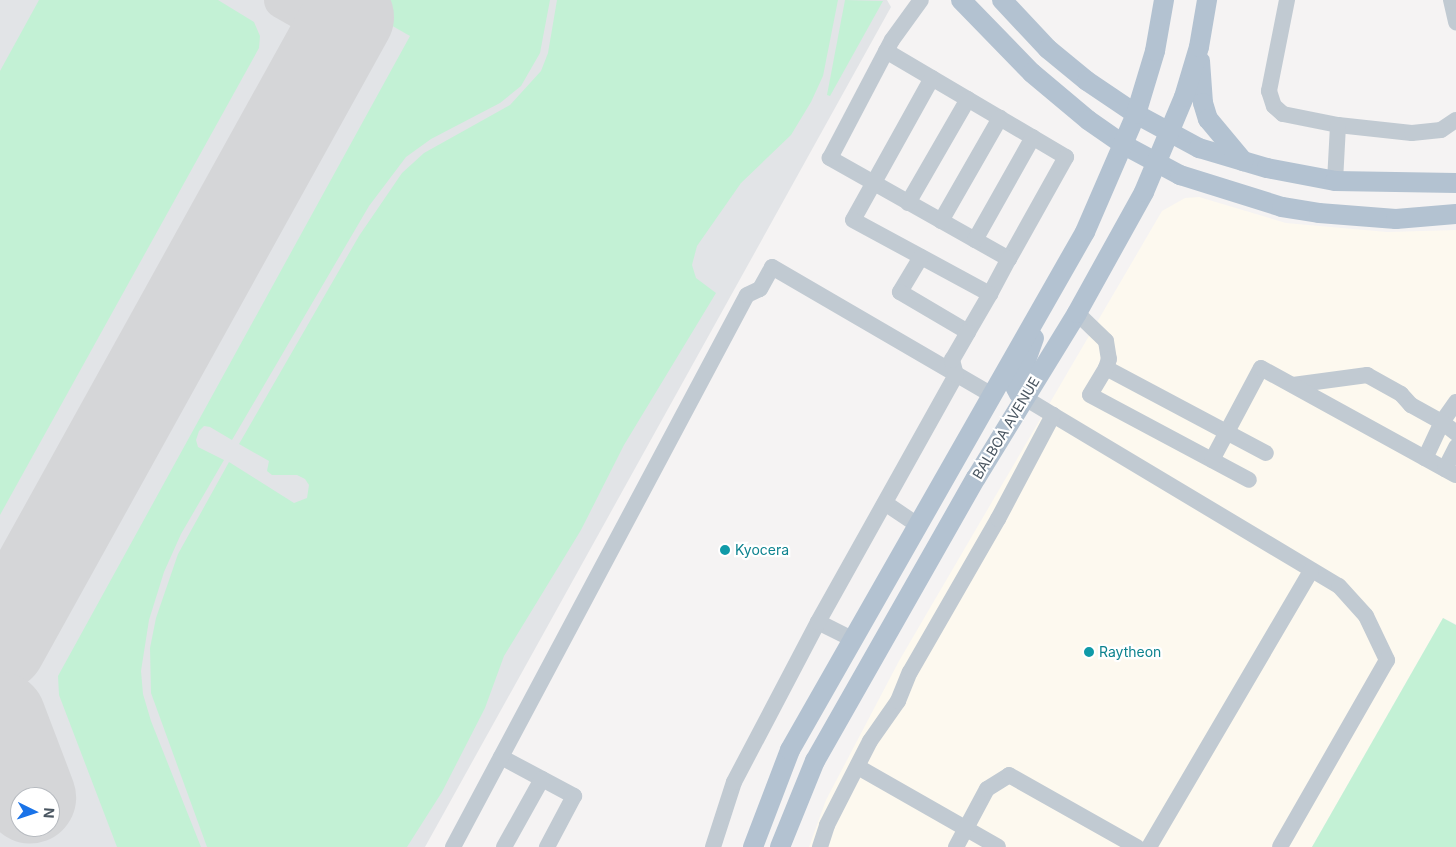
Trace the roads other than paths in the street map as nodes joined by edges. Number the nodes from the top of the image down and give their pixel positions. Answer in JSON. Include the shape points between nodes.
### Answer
{"nodes":[{"id":1,"x":920,"y":0,"type":"edge"},
{"id":2,"x":961,"y":0,"type":"edge"},
{"id":3,"x":1002,"y":0,"type":"edge"},
{"id":4,"x":1164,"y":0,"type":"edge"},
{"id":5,"x":1207,"y":0,"type":"edge"},
{"id":6,"x":1286,"y":0,"type":"edge"},
{"id":7,"x":1451,"y":0,"type":"edge"},
{"id":8,"x":1456,"y":22,"type":"edge"},
{"id":9,"x":1199,"y":47,"type":"junction"},
{"id":10,"x":886,"y":51,"type":"junction"},
{"id":11,"x":932,"y":78,"type":"junction"},
{"id":12,"x":968,"y":99,"type":"junction"},
{"id":13,"x":1136,"y":114,"type":"junction"},
{"id":14,"x":1000,"y":118,"type":"junction"},
{"id":15,"x":1456,"y":120,"type":"edge"},
{"id":16,"x":1338,"y":125,"type":"junction"},
{"id":17,"x":1171,"y":134,"type":"junction"},
{"id":18,"x":1033,"y":137,"type":"junction"},
{"id":19,"x":1124,"y":145,"type":"junction"},
{"id":20,"x":1244,"y":162,"type":"junction"},
{"id":21,"x":1158,"y":164,"type":"junction"},
{"id":22,"x":1335,"y":180,"type":"junction"},
{"id":23,"x":874,"y":183,"type":"junction"},
{"id":24,"x":1456,"y":183,"type":"edge"},
{"id":25,"x":908,"y":203,"type":"junction"},
{"id":26,"x":1456,"y":214,"type":"edge"},
{"id":27,"x":941,"y":221,"type":"junction"},
{"id":28,"x":975,"y":240,"type":"junction"},
{"id":29,"x":921,"y":257,"type":"junction"},
{"id":30,"x":1009,"y":259,"type":"junction"},
{"id":31,"x":990,"y":294,"type":"junction"},
{"id":32,"x":1044,"y":306,"type":"junction"},
{"id":33,"x":1077,"y":313,"type":"junction"},
{"id":34,"x":968,"y":332,"type":"junction"},
{"id":35,"x":1106,"y":368,"type":"junction"},
{"id":36,"x":956,"y":376,"type":"junction"},
{"id":37,"x":1293,"y":386,"type":"junction"},
{"id":38,"x":992,"y":395,"type":"junction"},
{"id":39,"x":1023,"y":397,"type":"junction"},
{"id":40,"x":1456,"y":402,"type":"edge"},
{"id":41,"x":1053,"y":415,"type":"junction"},
{"id":42,"x":1442,"y":422,"type":"junction"},
{"id":43,"x":1228,"y":433,"type":"junction"},
{"id":44,"x":1456,"y":433,"type":"edge"},
{"id":45,"x":1456,"y":447,"type":"edge"},
{"id":46,"x":1266,"y":453,"type":"dead end"},
{"id":47,"x":1425,"y":458,"type":"junction"},
{"id":48,"x":1212,"y":460,"type":"junction"},
{"id":49,"x":1451,"y":472,"type":"edge"},
{"id":50,"x":1249,"y":480,"type":"dead end"},
{"id":51,"x":885,"y":503,"type":"junction"},
{"id":52,"x":918,"y":525,"type":"junction"},
{"id":53,"x":1311,"y":570,"type":"junction"},
{"id":54,"x":818,"y":622,"type":"junction"},
{"id":55,"x":854,"y":640,"type":"junction"},
{"id":56,"x":818,"y":702,"type":"junction"},
{"id":57,"x":841,"y":715,"type":"junction"},
{"id":58,"x":501,"y":756,"type":"junction"},
{"id":59,"x":858,"y":767,"type":"junction"},
{"id":60,"x":542,"y":779,"type":"junction"},
{"id":61,"x":967,"y":829,"type":"junction"},
{"id":62,"x":453,"y":847,"type":"edge"},
{"id":63,"x":504,"y":847,"type":"edge"},
{"id":64,"x":548,"y":847,"type":"edge"},
{"id":65,"x":713,"y":847,"type":"edge"},
{"id":66,"x":753,"y":847,"type":"edge"},
{"id":67,"x":780,"y":847,"type":"edge"},
{"id":68,"x":820,"y":847,"type":"edge"},
{"id":69,"x":956,"y":847,"type":"edge"},
{"id":70,"x":998,"y":847,"type":"edge"},
{"id":71,"x":1137,"y":847,"type":"edge"},
{"id":72,"x":1149,"y":847,"type":"edge"},
{"id":73,"x":1280,"y":847,"type":"edge"}],
"edges":[{"from":1,"to":10,"type":"lane"},
{"from":2,"to":19,"type":"main road","via":[[1032,73]]},
{"from":3,"to":13,"type":"main road","via":[[1048,49],[1087,81]]},
{"from":4,"to":13,"type":"main road","name":"BALBOA AVENUE","via":[[1155,51]]},
{"from":5,"to":9,"type":"main road","name":"BALBOA AVENUE"},
{"from":6,"to":16,"type":"lane","via":[[1269,91],[1274,106],[1283,114]]},
{"from":7,"to":8,"type":"lane"},
{"from":9,"to":17,"type":"main road","name":"BALBOA AVENUE"},
{"from":9,"to":20,"type":"main road","via":[[1202,96],[1208,119]]},
{"from":10,"to":11,"type":"lane"},
{"from":10,"to":23,"type":"lane","via":[[830,158]]},
{"from":11,"to":12,"type":"lane"},
{"from":11,"to":23,"type":"lane"},
{"from":12,"to":14,"type":"lane"},
{"from":12,"to":25,"type":"lane"},
{"from":13,"to":17,"type":"main road"},
{"from":13,"to":19,"type":"main road","name":"BALBOA AVENUE"},
{"from":14,"to":18,"type":"lane"},
{"from":14,"to":27,"type":"lane"},
{"from":15,"to":16,"type":"lane","via":[[1441,130],[1412,132]]},
{"from":16,"to":22,"type":"lane"},
{"from":17,"to":20,"type":"main road","via":[[1199,148]]},
{"from":17,"to":21,"type":"main road","name":"BALBOA AVENUE"},
{"from":18,"to":28,"type":"lane"},
{"from":18,"to":30,"type":"lane","via":[[1066,157]]},
{"from":19,"to":21,"type":"main road"},
{"from":19,"to":32,"type":"main road","name":"BALBOA AVENUE","via":[[1085,232]]},
{"from":20,"to":22,"type":"main road"},
{"from":21,"to":26,"type":"main road","via":[[1282,207],[1387,219]]},
{"from":21,"to":33,"type":"main road","name":"BALBOA AVENUE"},
{"from":22,"to":24,"type":"main road"},
{"from":23,"to":25,"type":"lane"},
{"from":23,"to":29,"type":"lane","via":[[853,220]]},
{"from":25,"to":27,"type":"lane"},
{"from":27,"to":28,"type":"lane"},
{"from":28,"to":30,"type":"lane"},
{"from":29,"to":31,"type":"lane"},
{"from":29,"to":34,"type":"lane","via":[[900,292]]},
{"from":30,"to":31,"type":"lane"},
{"from":31,"to":34,"type":"lane"},
{"from":32,"to":38,"type":"main road","name":"BALBOA AVENUE"},
{"from":32,"to":39,"type":"main road","via":[[1017,387]]},
{"from":33,"to":35,"type":"lane","via":[[1106,341],[1109,359]]},
{"from":33,"to":39,"type":"main road","name":"BALBOA AVENUE"},
{"from":34,"to":36,"type":"lane","via":[[952,360]]},
{"from":35,"to":43,"type":"lane"},
{"from":35,"to":48,"type":"lane","via":[[1090,395]]},
{"from":36,"to":38,"type":"lane"},
{"from":36,"to":51,"type":"lane"},
{"from":36,"to":58,"type":"lane","via":[[772,266],[760,289],[747,296]]},
{"from":37,"to":42,"type":"lane","via":[[1367,376]]},
{"from":37,"to":43,"type":"lane","via":[[1261,368]]},
{"from":37,"to":47,"type":"lane"},
{"from":38,"to":52,"type":"main road","name":"BALBOA AVENUE"},
{"from":39,"to":41,"type":"lane"},
{"from":39,"to":57,"type":"main road","name":"BALBOA AVENUE"},
{"from":40,"to":42,"type":"lane"},
{"from":41,"to":53,"type":"lane"},
{"from":41,"to":59,"type":"lane"},
{"from":42,"to":44,"type":"lane"},
{"from":42,"to":47,"type":"lane"},
{"from":43,"to":46,"type":"lane"},
{"from":43,"to":48,"type":"lane"},
{"from":45,"to":49,"type":"lane"},
{"from":47,"to":49,"type":"lane"},
{"from":48,"to":50,"type":"lane"},
{"from":51,"to":52,"type":"lane"},
{"from":51,"to":54,"type":"lane"},
{"from":52,"to":55,"type":"main road","name":"BALBOA AVENUE"},
{"from":53,"to":72,"type":"lane"},
{"from":53,"to":73,"type":"lane","via":[[1339,586],[1366,616],[1387,660]]},
{"from":54,"to":55,"type":"lane"},
{"from":54,"to":65,"type":"lane","via":[[734,782]]},
{"from":55,"to":56,"type":"main road","name":"BALBOA AVENUE"},
{"from":56,"to":57,"type":"lane"},
{"from":56,"to":66,"type":"main road","name":"BALBOA AVENUE","via":[[790,750]]},
{"from":57,"to":67,"type":"main road","name":"BALBOA AVENUE","via":[[814,762]]},
{"from":58,"to":60,"type":"lane"},
{"from":58,"to":62,"type":"lane"},
{"from":59,"to":61,"type":"lane"},
{"from":59,"to":68,"type":"lane"},
{"from":60,"to":63,"type":"lane"},
{"from":60,"to":64,"type":"lane","via":[[574,796]]},
{"from":61,"to":69,"type":"lane"},
{"from":61,"to":70,"type":"lane"},
{"from":61,"to":71,"type":"lane","via":[[987,789],[1009,776]]}]}
